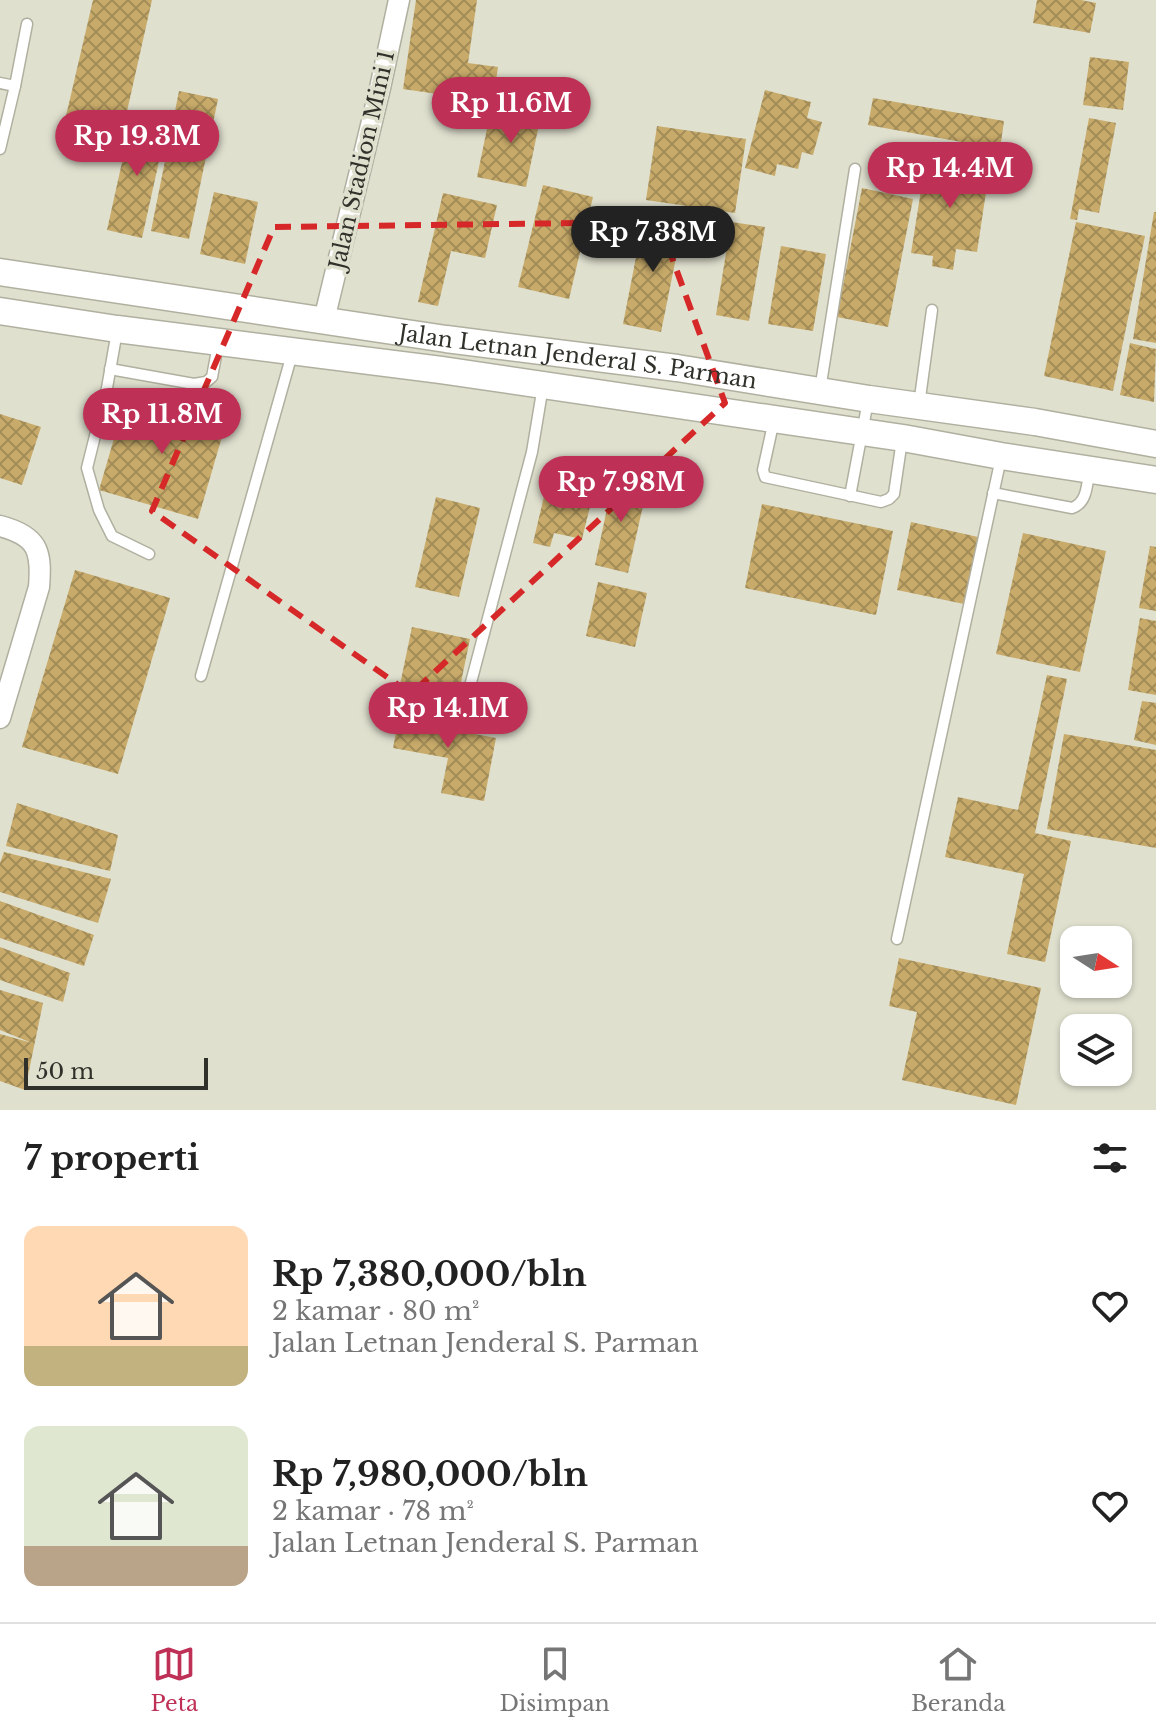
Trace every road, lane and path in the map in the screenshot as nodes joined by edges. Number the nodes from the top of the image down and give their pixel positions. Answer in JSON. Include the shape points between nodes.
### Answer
{"nodes":[{"id":1,"x":399,"y":0,"type":"edge"},
{"id":2,"x":27,"y":24,"type":"dead end"},
{"id":3,"x":0,"y":83,"type":"edge"},
{"id":4,"x":15,"y":86,"type":"junction"},
{"id":5,"x":0,"y":149,"type":"edge"},
{"id":6,"x":855,"y":169,"type":"dead end"},
{"id":7,"x":0,"y":272,"type":"edge"},
{"id":8,"x":176,"y":297,"type":"junction"},
{"id":9,"x":932,"y":310,"type":"dead end"},
{"id":10,"x":0,"y":311,"type":"edge"},
{"id":11,"x":324,"y":320,"type":"junction"},
{"id":12,"x":117,"y":329,"type":"junction"},
{"id":13,"x":169,"y":336,"type":"junction"},
{"id":14,"x":446,"y":339,"type":"junction"},
{"id":15,"x":219,"y":343,"type":"junction"},
{"id":16,"x":293,"y":352,"type":"junction"},
{"id":17,"x":677,"y":368,"type":"junction"},
{"id":18,"x":110,"y":369,"type":"junction"},
{"id":19,"x":441,"y":370,"type":"junction"},
{"id":20,"x":543,"y":386,"type":"junction"},
{"id":21,"x":820,"y":390,"type":"junction"},
{"id":22,"x":869,"y":399,"type":"junction"},
{"id":23,"x":672,"y":405,"type":"junction"},
{"id":24,"x":919,"y":405,"type":"junction"},
{"id":25,"x":774,"y":419,"type":"junction"},
{"id":26,"x":863,"y":432,"type":"junction"},
{"id":27,"x":903,"y":438,"type":"junction"},
{"id":28,"x":1156,"y":444,"type":"edge"},
{"id":29,"x":1001,"y":456,"type":"junction"},
{"id":30,"x":1089,"y":470,"type":"junction"},
{"id":31,"x":1156,"y":480,"type":"edge"},
{"id":32,"x":993,"y":493,"type":"junction"},
{"id":33,"x":850,"y":496,"type":"junction"},
{"id":34,"x":5,"y":527,"type":"edge"},
{"id":35,"x":149,"y":554,"type":"dead end"},
{"id":36,"x":201,"y":676,"type":"dead end"},
{"id":37,"x":0,"y":718,"type":"edge"},
{"id":38,"x":460,"y":724,"type":"dead end"},
{"id":39,"x":897,"y":939,"type":"dead end"}],
"edges":[{"from":1,"to":11,"type":"street","name":"Jalan Stadion Mini 1"},
{"from":2,"to":4,"type":"lane"},
{"from":3,"to":4,"type":"lane"},
{"from":4,"to":5,"type":"lane"},
{"from":6,"to":21,"type":"lane"},
{"from":7,"to":8,"type":"street","name":"Jalan Letnan Jenderal S. Parman"},
{"from":8,"to":11,"type":"street","name":"Jalan Letnan Jenderal S. Parman"},
{"from":8,"to":13,"type":"street"},
{"from":9,"to":24,"type":"lane"},
{"from":10,"to":12,"type":"street","name":"Jalan Letnan Jenderal S. Parman"},
{"from":11,"to":14,"type":"street","name":"Jalan Letnan Jenderal S. Parman"},
{"from":12,"to":13,"type":"street","name":"Jalan Letnan Jenderal S. Parman"},
{"from":12,"to":18,"type":"lane"},
{"from":13,"to":15,"type":"street","name":"Jalan Letnan Jenderal S. Parman"},
{"from":14,"to":17,"type":"street","name":"Jalan Letnan Jenderal S. Parman"},
{"from":14,"to":19,"type":"street"},
{"from":15,"to":16,"type":"street","name":"Jalan Letnan Jenderal S. Parman"},
{"from":15,"to":18,"type":"lane","via":[[212,377],[206,382]]},
{"from":16,"to":19,"type":"street","name":"Jalan Letnan Jenderal S. Parman"},
{"from":16,"to":36,"type":"lane"},
{"from":17,"to":21,"type":"street","name":"Jalan Letnan Jenderal S. Parman"},
{"from":17,"to":23,"type":"street"},
{"from":18,"to":35,"type":"lane","via":[[87,468],[112,536]]},
{"from":19,"to":20,"type":"street","name":"Jalan Letnan Jenderal S. Parman"},
{"from":20,"to":23,"type":"street","name":"Jalan Letnan Jenderal S. Parman"},
{"from":20,"to":38,"type":"lane","via":[[532,452]]},
{"from":21,"to":22,"type":"street","name":"Jalan Letnan Jenderal S. Parman"},
{"from":22,"to":24,"type":"street","name":"Jalan Letnan Jenderal S. Parman"},
{"from":22,"to":26,"type":"lane"},
{"from":23,"to":25,"type":"street","name":"Jalan Letnan Jenderal S. Parman"},
{"from":24,"to":28,"type":"street","name":"Jalan Letnan Jenderal S. Parman"},
{"from":25,"to":26,"type":"street","name":"Jalan Letnan Jenderal S. Parman"},
{"from":25,"to":33,"type":"lane","via":[[765,477]]},
{"from":26,"to":27,"type":"street","name":"Jalan Letnan Jenderal S. Parman"},
{"from":26,"to":33,"type":"lane"},
{"from":27,"to":29,"type":"street","name":"Jalan Letnan Jenderal S. Parman"},
{"from":27,"to":33,"type":"lane","via":[[894,494],[881,502]]},
{"from":29,"to":30,"type":"street","name":"Jalan Letnan Jenderal S. Parman"},
{"from":29,"to":32,"type":"lane"},
{"from":30,"to":31,"type":"street","name":"Jalan Letnan Jenderal S. Parman"},
{"from":30,"to":32,"type":"lane","via":[[1083,500],[1072,508]]},
{"from":32,"to":39,"type":"lane"},
{"from":34,"to":37,"type":"street","via":[[39,551],[41,568]]}]}
